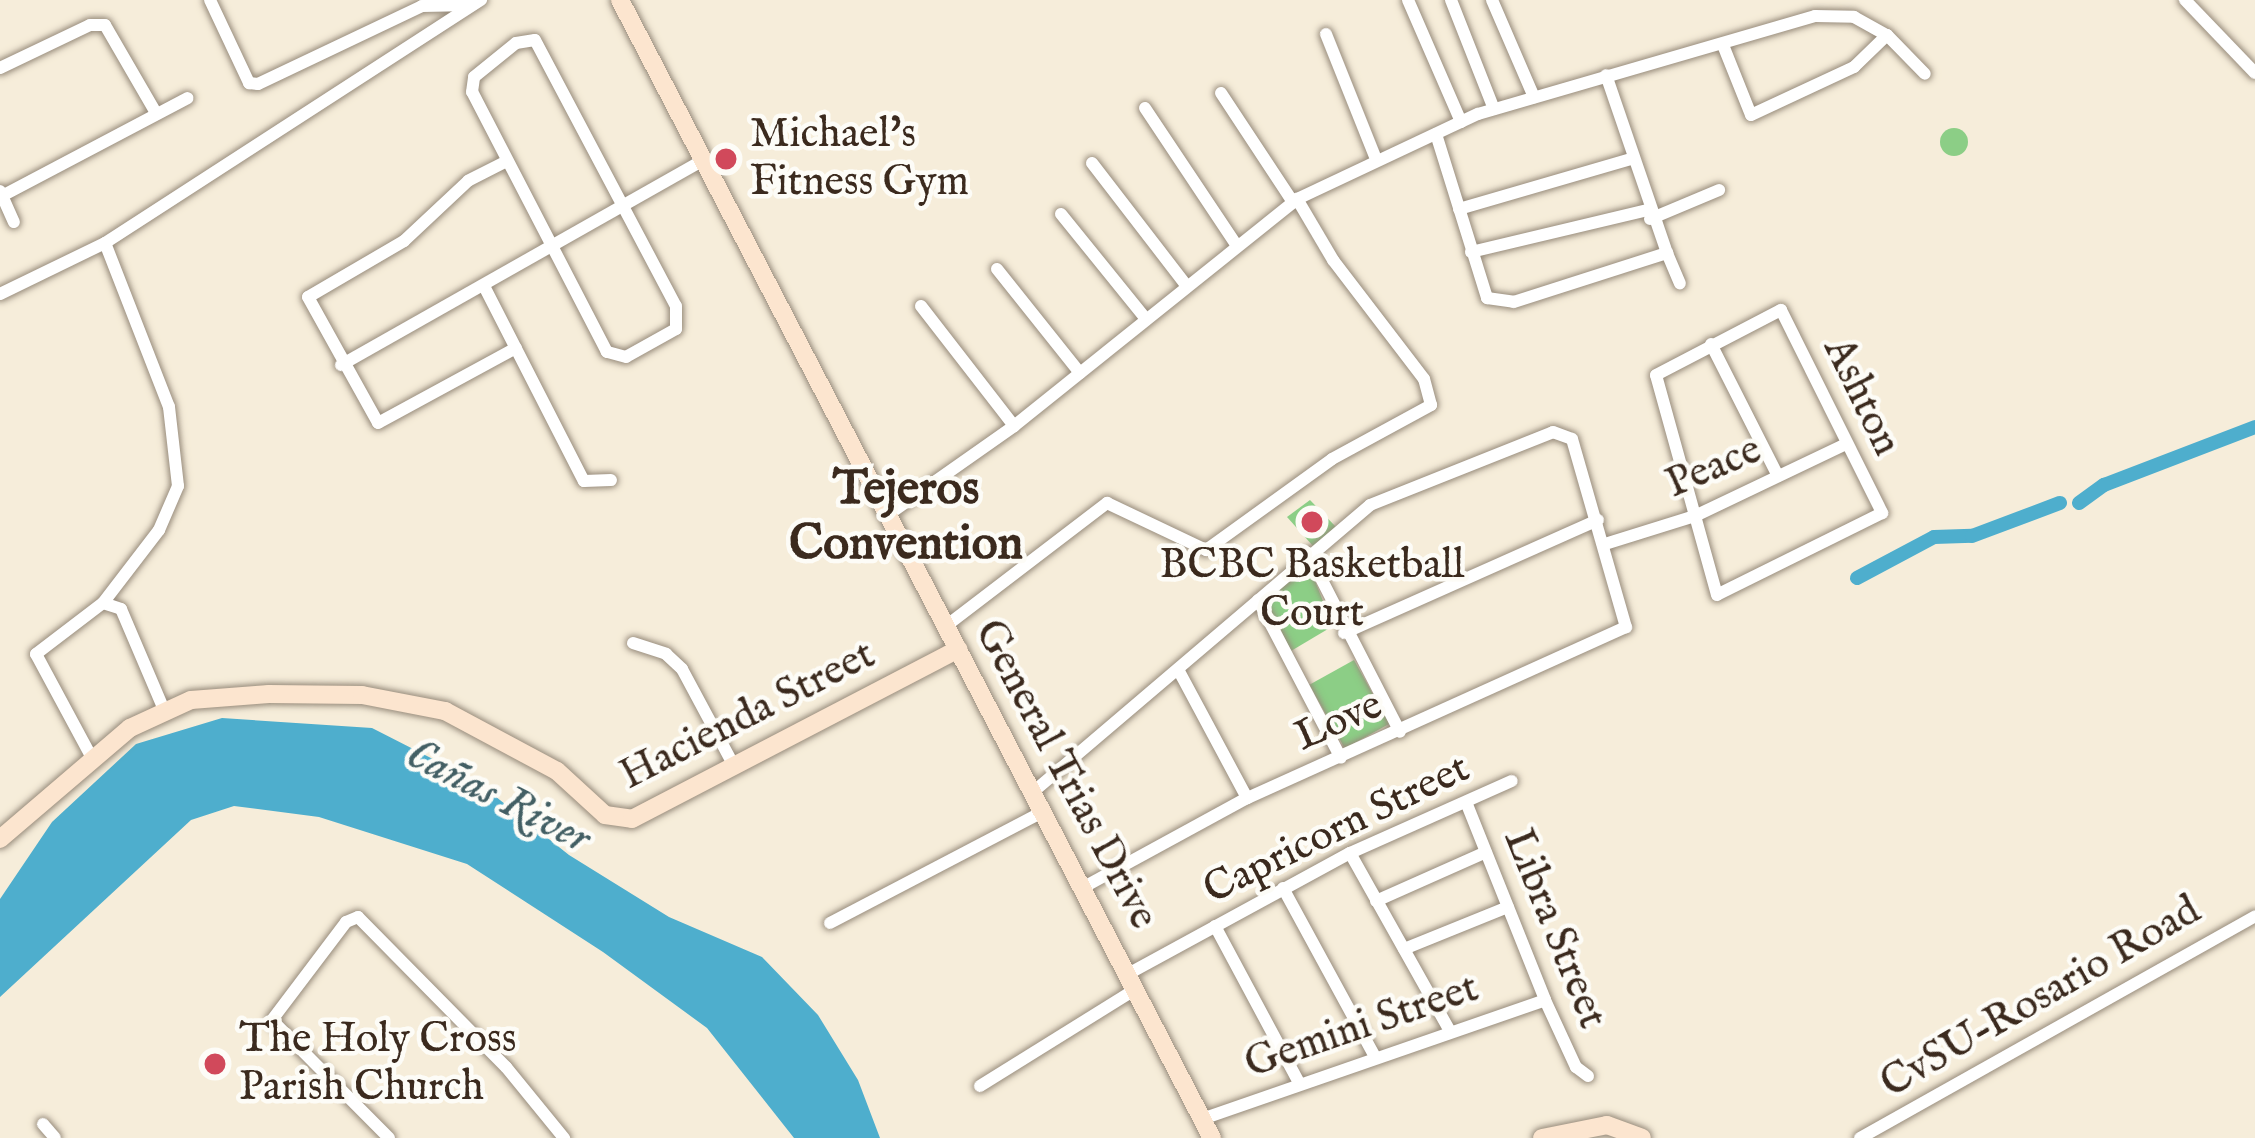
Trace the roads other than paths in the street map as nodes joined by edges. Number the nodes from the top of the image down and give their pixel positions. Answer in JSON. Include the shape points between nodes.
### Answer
{"nodes":[{"id":1,"x":210,"y":0,"type":"edge"},
{"id":2,"x":620,"y":0,"type":"edge"},
{"id":3,"x":1408,"y":0,"type":"edge"},
{"id":4,"x":1450,"y":0,"type":"edge"},
{"id":5,"x":1492,"y":0,"type":"edge"},
{"id":6,"x":1812,"y":0,"type":"edge"},
{"id":7,"x":2186,"y":0,"type":"edge"},
{"id":8,"x":477,"y":2,"type":"edge"},
{"id":9,"x":1815,"y":16,"type":"junction"},
{"id":10,"x":1327,"y":34,"type":"dead end"},
{"id":11,"x":1887,"y":35,"type":"junction"},
{"id":12,"x":1723,"y":45,"type":"junction"},
{"id":13,"x":0,"y":68,"type":"edge"},
{"id":14,"x":2255,"y":73,"type":"edge"},
{"id":15,"x":1925,"y":74,"type":"dead end"},
{"id":16,"x":1606,"y":75,"type":"junction"},
{"id":17,"x":1222,"y":93,"type":"dead end"},
{"id":18,"x":1534,"y":97,"type":"junction"},
{"id":19,"x":188,"y":98,"type":"dead end"},
{"id":20,"x":1145,"y":108,"type":"dead end"},
{"id":21,"x":1494,"y":109,"type":"junction"},
{"id":22,"x":156,"y":112,"type":"junction"},
{"id":23,"x":1461,"y":122,"type":"junction"},
{"id":24,"x":1436,"y":134,"type":"junction"},
{"id":25,"x":1376,"y":159,"type":"junction"},
{"id":26,"x":1631,"y":159,"type":"junction"},
{"id":27,"x":703,"y":160,"type":"junction"},
{"id":28,"x":503,"y":163,"type":"junction"},
{"id":29,"x":1092,"y":163,"type":"dead end"},
{"id":30,"x":1718,"y":190,"type":"dead end"},
{"id":31,"x":1,"y":195,"type":"edge"},
{"id":32,"x":1295,"y":200,"type":"junction"},
{"id":33,"x":626,"y":208,"type":"junction"},
{"id":34,"x":1459,"y":209,"type":"junction"},
{"id":35,"x":1060,"y":214,"type":"dead end"},
{"id":36,"x":1648,"y":215,"type":"junction"},
{"id":37,"x":14,"y":222,"type":"dead end"},
{"id":38,"x":105,"y":243,"type":"junction"},
{"id":39,"x":1237,"y":246,"type":"junction"},
{"id":40,"x":550,"y":249,"type":"junction"},
{"id":41,"x":1471,"y":252,"type":"junction"},
{"id":42,"x":1667,"y":253,"type":"junction"},
{"id":43,"x":997,"y":269,"type":"dead end"},
{"id":44,"x":1680,"y":283,"type":"dead end"},
{"id":45,"x":1186,"y":285,"type":"junction"},
{"id":46,"x":484,"y":286,"type":"junction"},
{"id":47,"x":0,"y":294,"type":"edge"},
{"id":48,"x":921,"y":306,"type":"dead end"},
{"id":49,"x":1146,"y":319,"type":"junction"},
{"id":50,"x":1711,"y":344,"type":"junction"},
{"id":51,"x":516,"y":348,"type":"junction"},
{"id":52,"x":340,"y":364,"type":"junction"},
{"id":53,"x":1080,"y":373,"type":"junction"},
{"id":54,"x":1014,"y":425,"type":"junction"},
{"id":55,"x":1846,"y":444,"type":"junction"},
{"id":56,"x":1778,"y":476,"type":"junction"},
{"id":57,"x":611,"y":480,"type":"dead end"},
{"id":58,"x":889,"y":514,"type":"junction"},
{"id":59,"x":1694,"y":516,"type":"junction"},
{"id":60,"x":1598,"y":520,"type":"junction"},
{"id":61,"x":1605,"y":544,"type":"junction"},
{"id":62,"x":1308,"y":554,"type":"junction"},
{"id":63,"x":1258,"y":600,"type":"junction"},
{"id":64,"x":103,"y":603,"type":"junction"},
{"id":65,"x":946,"y":626,"type":"junction"},
{"id":66,"x":1344,"y":633,"type":"junction"},
{"id":67,"x":633,"y":643,"type":"dead end"},
{"id":68,"x":958,"y":649,"type":"junction"},
{"id":69,"x":1180,"y":673,"type":"junction"},
{"id":70,"x":165,"y":712,"type":"junction"},
{"id":71,"x":1400,"y":732,"type":"junction"},
{"id":72,"x":92,"y":758,"type":"junction"},
{"id":73,"x":1341,"y":758,"type":"junction"},
{"id":74,"x":734,"y":766,"type":"junction"},
{"id":75,"x":1512,"y":781,"type":"dead end"},
{"id":76,"x":1033,"y":792,"type":"junction"},
{"id":77,"x":1247,"y":798,"type":"junction"},
{"id":78,"x":1466,"y":802,"type":"junction"},
{"id":79,"x":1044,"y":812,"type":"junction"},
{"id":80,"x":0,"y":839,"type":"edge"},
{"id":81,"x":1486,"y":852,"type":"junction"},
{"id":82,"x":1350,"y":853,"type":"junction"},
{"id":83,"x":1084,"y":887,"type":"junction"},
{"id":84,"x":1282,"y":887,"type":"junction"},
{"id":85,"x":1376,"y":902,"type":"junction"},
{"id":86,"x":1508,"y":907,"type":"junction"},
{"id":87,"x":2255,"y":916,"type":"edge"},
{"id":88,"x":830,"y":923,"type":"dead end"},
{"id":89,"x":1215,"y":926,"type":"junction"},
{"id":90,"x":1404,"y":949,"type":"junction"},
{"id":91,"x":1132,"y":981,"type":"junction"},
{"id":92,"x":1545,"y":1000,"type":"junction"},
{"id":93,"x":1450,"y":1031,"type":"junction"},
{"id":94,"x":1374,"y":1055,"type":"junction"},
{"id":95,"x":1588,"y":1076,"type":"dead end"},
{"id":96,"x":1298,"y":1081,"type":"junction"},
{"id":97,"x":980,"y":1087,"type":"dead end"},
{"id":98,"x":1202,"y":1119,"type":"junction"},
{"id":99,"x":43,"y":1124,"type":"dead end"},
{"id":100,"x":55,"y":1138,"type":"edge"},
{"id":101,"x":389,"y":1138,"type":"edge"},
{"id":102,"x":564,"y":1138,"type":"edge"},
{"id":103,"x":1212,"y":1138,"type":"edge"},
{"id":104,"x":1542,"y":1138,"type":"edge"},
{"id":105,"x":1642,"y":1138,"type":"edge"},
{"id":106,"x":1859,"y":1138,"type":"edge"}],
"edges":[{"from":1,"to":8,"type":"street","via":[[249,83],[271,80],[422,6]]},
{"from":2,"to":27,"type":"main road","name":"General Trias Drive"},
{"from":3,"to":23,"type":"street"},
{"from":4,"to":21,"type":"street"},
{"from":5,"to":18,"type":"street"},
{"from":6,"to":9,"type":"street"},
{"from":7,"to":14,"type":"street"},
{"from":8,"to":38,"type":"street"},
{"from":9,"to":11,"type":"street","via":[[1854,17]]},
{"from":9,"to":12,"type":"street"},
{"from":10,"to":25,"type":"street"},
{"from":11,"to":12,"type":"street","via":[[1853,67],[1751,115]]},
{"from":11,"to":15,"type":"street"},
{"from":12,"to":16,"type":"street"},
{"from":13,"to":22,"type":"street","via":[[105,25]]},
{"from":16,"to":18,"type":"street"},
{"from":16,"to":26,"type":"street"},
{"from":17,"to":32,"type":"street"},
{"from":18,"to":21,"type":"street"},
{"from":19,"to":22,"type":"street"},
{"from":20,"to":39,"type":"street"},
{"from":21,"to":23,"type":"street"},
{"from":22,"to":31,"type":"street"},
{"from":23,"to":24,"type":"street"},
{"from":24,"to":25,"type":"street"},
{"from":24,"to":34,"type":"street"},
{"from":25,"to":32,"type":"street"},
{"from":26,"to":34,"type":"street"},
{"from":26,"to":36,"type":"street"},
{"from":27,"to":33,"type":"street"},
{"from":27,"to":58,"type":"main road","name":"General Trias Drive"},
{"from":28,"to":33,"type":"street","via":[[470,84],[516,43],[535,40]]},
{"from":28,"to":40,"type":"street"},
{"from":28,"to":52,"type":"street","via":[[467,181],[404,241],[308,296]]},
{"from":29,"to":45,"type":"street"},
{"from":30,"to":36,"type":"street"},
{"from":31,"to":37,"type":"street"},
{"from":32,"to":39,"type":"street"},
{"from":32,"to":65,"type":"street","via":[[1424,379],[1431,405],[1332,459],[1206,550],[1107,503]]},
{"from":33,"to":40,"type":"street"},
{"from":33,"to":40,"type":"street","via":[[676,306],[671,334],[611,356]]},
{"from":34,"to":41,"type":"street"},
{"from":35,"to":49,"type":"street"},
{"from":36,"to":41,"type":"street"},
{"from":36,"to":42,"type":"street"},
{"from":38,"to":47,"type":"street"},
{"from":38,"to":64,"type":"street","via":[[169,407],[178,486],[159,530]]},
{"from":39,"to":45,"type":"street"},
{"from":40,"to":46,"type":"street"},
{"from":41,"to":42,"type":"street","via":[[1487,298],[1514,302]]},
{"from":42,"to":44,"type":"street"},
{"from":43,"to":53,"type":"street"},
{"from":45,"to":49,"type":"street"},
{"from":46,"to":51,"type":"street"},
{"from":46,"to":52,"type":"street"},
{"from":48,"to":54,"type":"street"},
{"from":49,"to":53,"type":"street"},
{"from":50,"to":55,"type":"street","name":"Ashton","via":[[1781,310]]},
{"from":50,"to":56,"type":"street"},
{"from":50,"to":59,"type":"street","via":[[1656,375]]},
{"from":51,"to":52,"type":"street","via":[[378,422]]},
{"from":51,"to":57,"type":"street","via":[[584,481]]},
{"from":53,"to":54,"type":"street"},
{"from":54,"to":58,"type":"street"},
{"from":55,"to":56,"type":"street","name":"Peace"},
{"from":55,"to":59,"type":"street","name":"Ashton","via":[[1882,513],[1718,595]]},
{"from":56,"to":59,"type":"street","name":"Peace"},
{"from":58,"to":65,"type":"main road","name":"General Trias Drive"},
{"from":59,"to":61,"type":"street","name":"Peace"},
{"from":60,"to":61,"type":"street"},
{"from":60,"to":62,"type":"street","via":[[1572,439],[1553,432],[1406,485]]},
{"from":60,"to":66,"type":"street"},
{"from":61,"to":71,"type":"street","name":"Love","via":[[1626,627]]},
{"from":62,"to":63,"type":"street"},
{"from":62,"to":66,"type":"street"},
{"from":63,"to":69,"type":"street"},
{"from":63,"to":73,"type":"street"},
{"from":64,"to":70,"type":"street","via":[[121,609]]},
{"from":64,"to":72,"type":"street","via":[[36,654]]},
{"from":65,"to":68,"type":"main road","name":"General Trias Drive"},
{"from":66,"to":71,"type":"street"},
{"from":67,"to":74,"type":"street","via":[[666,653],[682,669]]},
{"from":68,"to":74,"type":"main road","name":"Hacienda Street"},
{"from":68,"to":76,"type":"main road","name":"General Trias Drive"},
{"from":69,"to":76,"type":"street"},
{"from":69,"to":77,"type":"street"},
{"from":70,"to":72,"type":"main road","name":"Hacienda Street"},
{"from":70,"to":74,"type":"main road","name":"Hacienda Street","via":[[191,700],[269,694],[362,695],[445,711],[541,761],[616,821]]},
{"from":71,"to":73,"type":"street","name":"Love"},
{"from":72,"to":80,"type":"main road","name":"Hacienda Street"},
{"from":73,"to":77,"type":"street","name":"Love"},
{"from":75,"to":78,"type":"street","name":"Capricorn Street"},
{"from":76,"to":79,"type":"main road","name":"General Trias Drive"},
{"from":77,"to":83,"type":"street","name":"Love"},
{"from":78,"to":81,"type":"street","name":"Libra Street"},
{"from":78,"to":82,"type":"street","name":"Capricorn Street"},
{"from":79,"to":83,"type":"main road","name":"General Trias Drive"},
{"from":79,"to":88,"type":"street"},
{"from":81,"to":85,"type":"street"},
{"from":81,"to":86,"type":"street","name":"Libra Street"},
{"from":82,"to":84,"type":"street","name":"Capricorn Street"},
{"from":82,"to":85,"type":"street"},
{"from":83,"to":91,"type":"main road","name":"General Trias Drive"},
{"from":84,"to":89,"type":"street","name":"Capricorn Street"},
{"from":84,"to":94,"type":"street"},
{"from":85,"to":90,"type":"street"},
{"from":86,"to":90,"type":"street"},
{"from":86,"to":92,"type":"street","name":"Libra Street"},
{"from":87,"to":106,"type":"street","name":"CvSU–Rosario Road"},
{"from":89,"to":91,"type":"street","name":"Capricorn Street"},
{"from":89,"to":96,"type":"street"},
{"from":90,"to":93,"type":"street"},
{"from":91,"to":97,"type":"street","name":"Capricorn Street"},
{"from":91,"to":98,"type":"main road","name":"General Trias Drive"},
{"from":92,"to":93,"type":"street","name":"Gemini Street"},
{"from":92,"to":95,"type":"street","name":"Libra Street","via":[[1576,1067]]},
{"from":93,"to":94,"type":"street","name":"Gemini Street"},
{"from":94,"to":96,"type":"street","name":"Gemini Street"},
{"from":96,"to":98,"type":"street","name":"Gemini Street"},
{"from":98,"to":103,"type":"main road","name":"General Trias Drive"},
{"from":99,"to":100,"type":"street"},
{"from":101,"to":102,"type":"street","via":[[272,1016],[358,916]]},
{"from":104,"to":105,"type":"main road","via":[[1606,1124]]}]}
